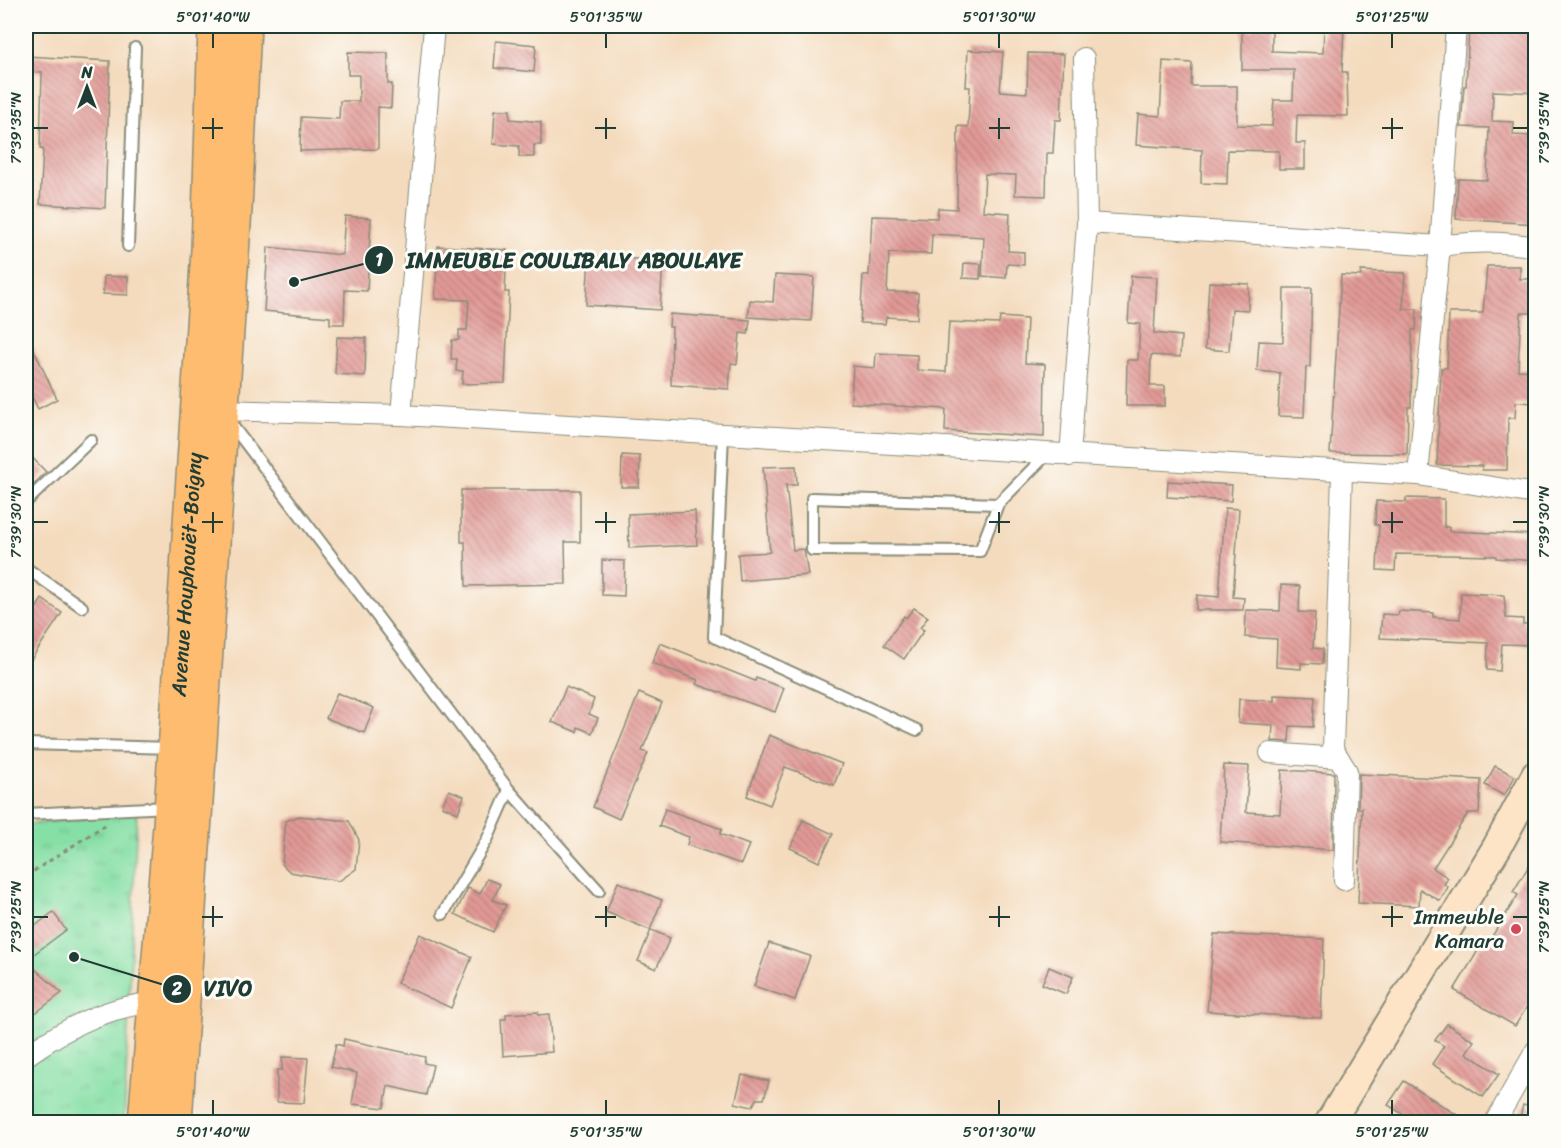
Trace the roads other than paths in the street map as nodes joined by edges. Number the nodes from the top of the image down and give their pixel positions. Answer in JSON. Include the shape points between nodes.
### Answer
{"nodes":[{"id":1,"x":215,"y":26,"type":"edge"},
{"id":2,"x":243,"y":26,"type":"edge"},
{"id":3,"x":434,"y":26,"type":"edge"},
{"id":4,"x":1456,"y":26,"type":"edge"},
{"id":5,"x":135,"y":48,"type":"dead end"},
{"id":6,"x":1084,"y":58,"type":"dead end"},
{"id":7,"x":1087,"y":223,"type":"junction"},
{"id":8,"x":128,"y":246,"type":"dead end"},
{"id":9,"x":1440,"y":246,"type":"junction"},
{"id":10,"x":1536,"y":247,"type":"edge"},
{"id":11,"x":221,"y":410,"type":"junction"},
{"id":12,"x":401,"y":415,"type":"junction"},
{"id":13,"x":723,"y":434,"type":"junction"},
{"id":14,"x":91,"y":440,"type":"dead end"},
{"id":15,"x":1046,"y":455,"type":"junction"},
{"id":16,"x":1070,"y":456,"type":"junction"},
{"id":17,"x":1342,"y":473,"type":"junction"},
{"id":18,"x":1418,"y":476,"type":"junction"},
{"id":19,"x":1536,"y":494,"type":"edge"},
{"id":20,"x":26,"y":502,"type":"edge"},
{"id":21,"x":998,"y":504,"type":"junction"},
{"id":22,"x":26,"y":568,"type":"edge"},
{"id":23,"x":82,"y":607,"type":"dead end"},
{"id":24,"x":917,"y":730,"type":"dead end"},
{"id":25,"x":26,"y":744,"type":"edge"},
{"id":26,"x":173,"y":748,"type":"junction"},
{"id":27,"x":1270,"y":753,"type":"dead end"},
{"id":28,"x":1338,"y":758,"type":"junction"},
{"id":29,"x":1536,"y":775,"type":"edge"},
{"id":30,"x":509,"y":790,"type":"junction"},
{"id":31,"x":171,"y":807,"type":"junction"},
{"id":32,"x":26,"y":814,"type":"edge"},
{"id":33,"x":1344,"y":880,"type":"dead end"},
{"id":34,"x":599,"y":891,"type":"dead end"},
{"id":35,"x":443,"y":914,"type":"dead end"},
{"id":36,"x":169,"y":1003,"type":"junction"},
{"id":37,"x":1536,"y":1050,"type":"edge"},
{"id":38,"x":26,"y":1056,"type":"edge"},
{"id":39,"x":145,"y":1122,"type":"edge"},
{"id":40,"x":175,"y":1122,"type":"edge"},
{"id":41,"x":1331,"y":1122,"type":"edge"},
{"id":42,"x":1495,"y":1122,"type":"edge"}],
"edges":[{"from":1,"to":26,"type":"highway","name":"Avenue Houphouët-Boigny","via":[[208,250]]},
{"from":2,"to":11,"type":"highway","name":"Avenue Houphouët-Boigny"},
{"from":3,"to":12,"type":"street"},
{"from":4,"to":9,"type":"street"},
{"from":5,"to":8,"type":"lane"},
{"from":6,"to":7,"type":"street"},
{"from":7,"to":9,"type":"street"},
{"from":7,"to":16,"type":"street"},
{"from":9,"to":10,"type":"street","via":[[1468,241]]},
{"from":9,"to":18,"type":"street"},
{"from":11,"to":12,"type":"street"},
{"from":11,"to":30,"type":"lane"},
{"from":11,"to":36,"type":"highway","name":"Avenue Houphouët-Boigny"},
{"from":12,"to":13,"type":"street"},
{"from":13,"to":15,"type":"street"},
{"from":13,"to":24,"type":"lane","via":[[714,637]]},
{"from":14,"to":20,"type":"lane"},
{"from":15,"to":16,"type":"street"},
{"from":15,"to":21,"type":"lane"},
{"from":16,"to":17,"type":"street"},
{"from":17,"to":18,"type":"street"},
{"from":17,"to":28,"type":"street","via":[[1333,749]]},
{"from":18,"to":19,"type":"street"},
{"from":21,"to":21,"type":"lane","via":[[980,551],[812,550],[812,498]]},
{"from":22,"to":23,"type":"lane"},
{"from":25,"to":26,"type":"lane"},
{"from":26,"to":31,"type":"highway","name":"Avenue Houphouët-Boigny"},
{"from":27,"to":28,"type":"street"},
{"from":28,"to":33,"type":"street","via":[[1347,771]]},
{"from":29,"to":41,"type":"main road","via":[[1497,847]]},
{"from":30,"to":34,"type":"lane"},
{"from":30,"to":35,"type":"lane","via":[[488,840]]},
{"from":31,"to":32,"type":"lane"},
{"from":31,"to":36,"type":"highway","name":"Avenue Houphouët-Boigny"},
{"from":36,"to":38,"type":"street","via":[[113,1008]]},
{"from":36,"to":39,"type":"highway","name":"Avenue Houphouët-Boigny"},
{"from":36,"to":40,"type":"highway","name":"Avenue Houphouët-Boigny"},
{"from":37,"to":42,"type":"street"}]}
